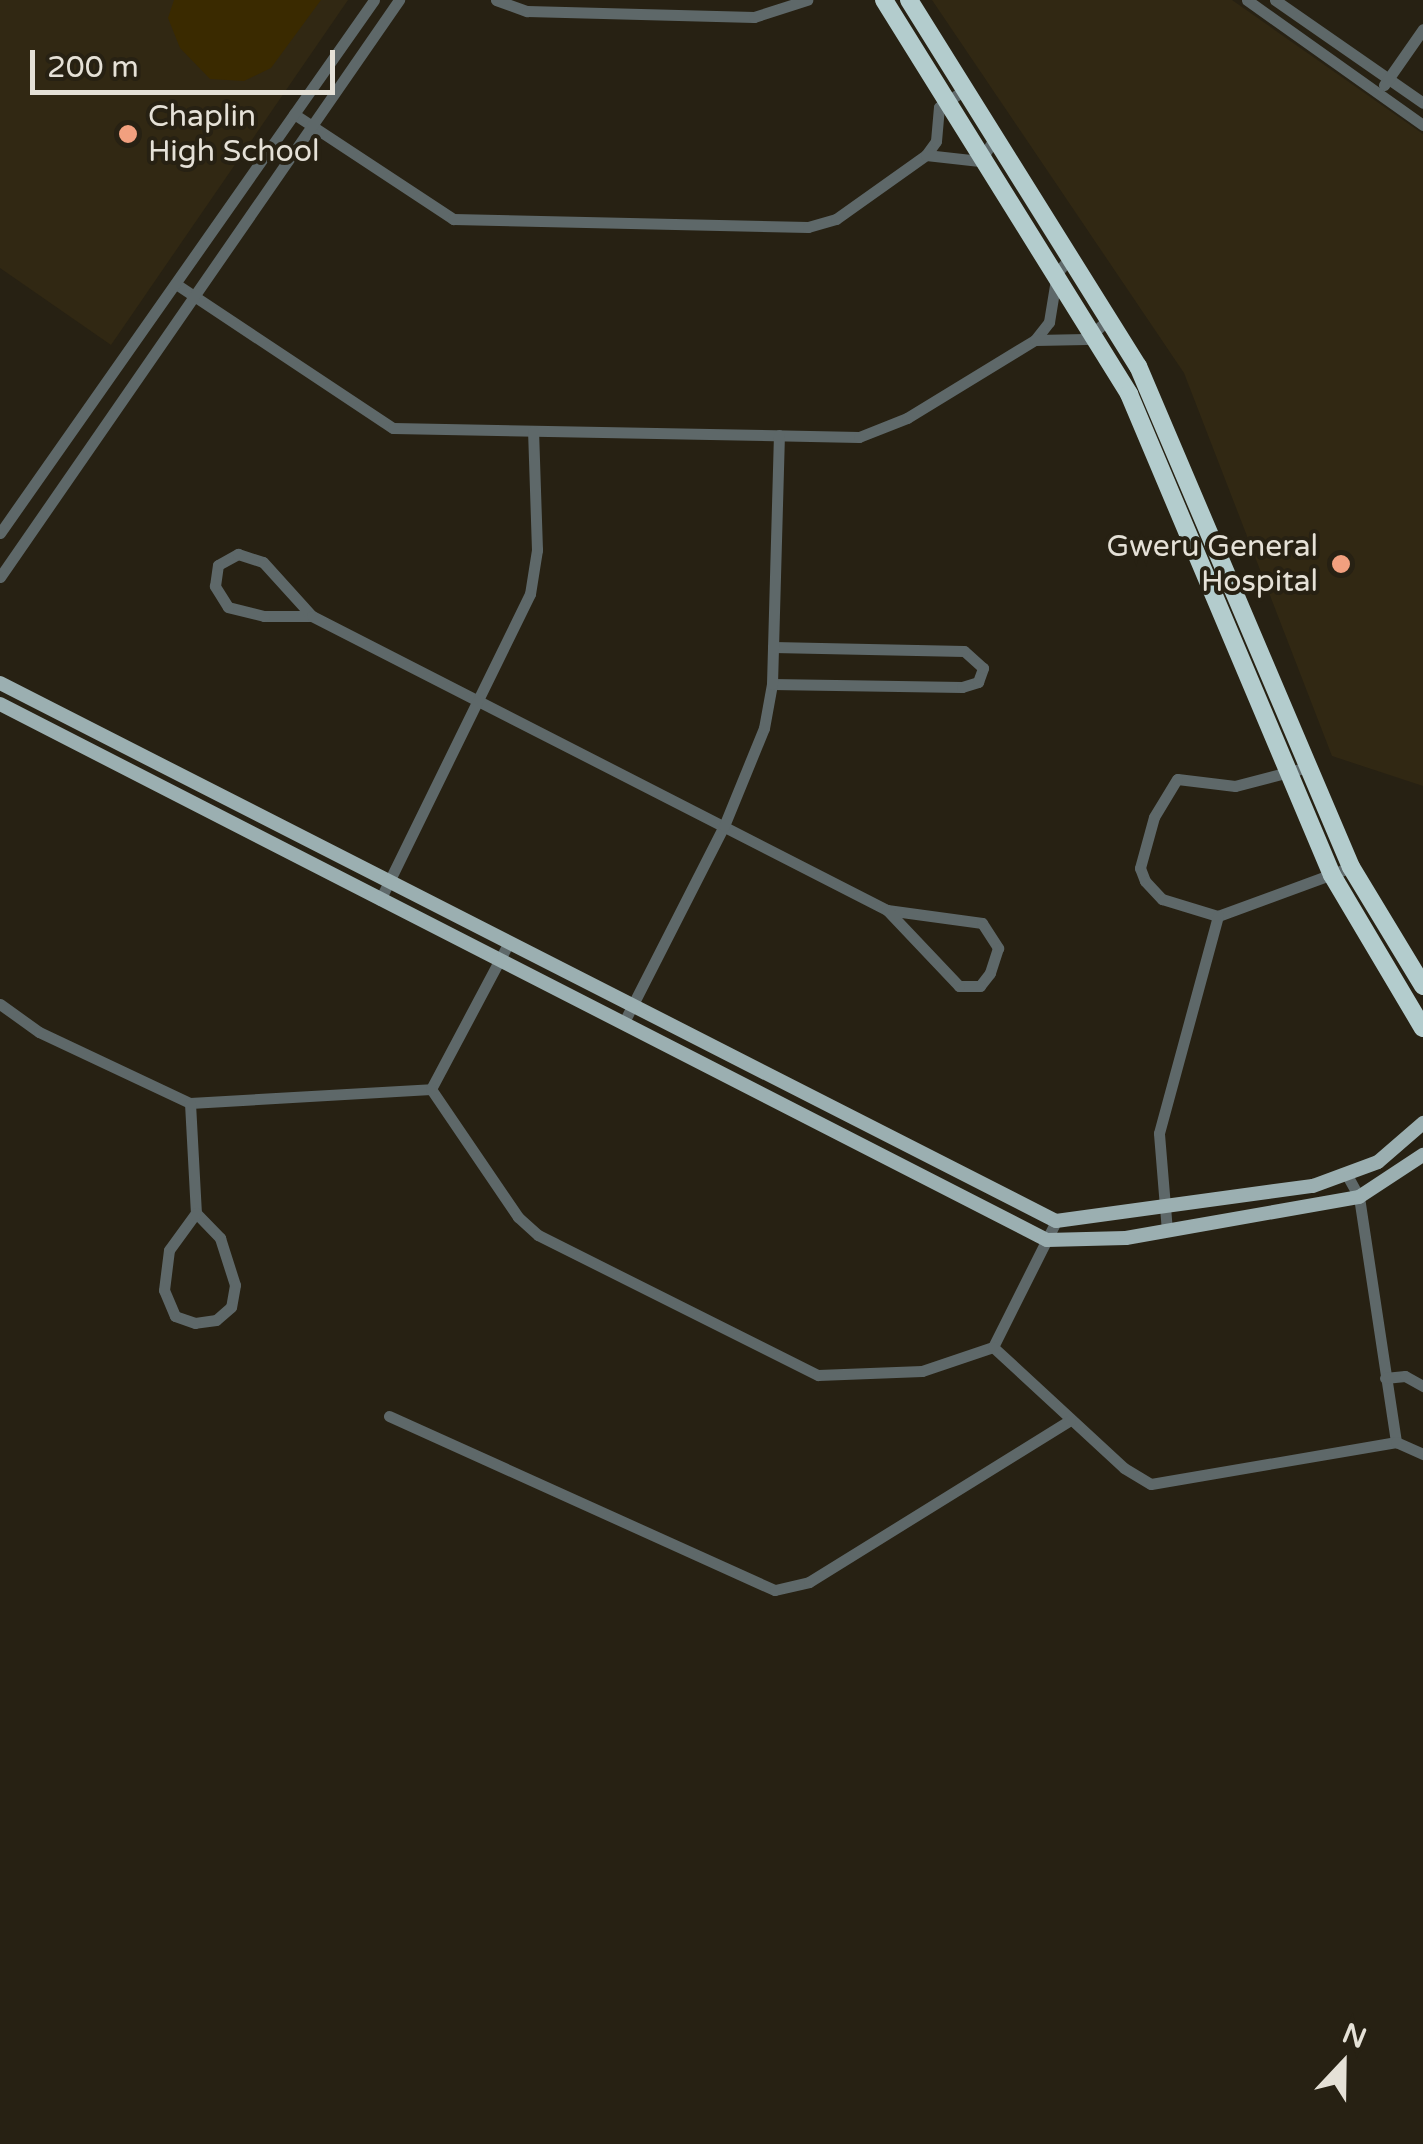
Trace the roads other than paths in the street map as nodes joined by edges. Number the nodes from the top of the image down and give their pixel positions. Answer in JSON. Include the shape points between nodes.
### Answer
{"nodes":[{"id":1,"x":374,"y":0,"type":"edge"},
{"id":2,"x":399,"y":0,"type":"edge"},
{"id":3,"x":496,"y":0,"type":"edge"},
{"id":4,"x":807,"y":0,"type":"edge"},
{"id":5,"x":884,"y":0,"type":"edge"},
{"id":6,"x":909,"y":0,"type":"edge"},
{"id":7,"x":1247,"y":0,"type":"edge"},
{"id":8,"x":1274,"y":0,"type":"edge"},
{"id":9,"x":1423,"y":29,"type":"edge"},
{"id":10,"x":1388,"y":80,"type":"junction"},
{"id":11,"x":966,"y":89,"type":"junction"},
{"id":12,"x":1379,"y":93,"type":"junction"},
{"id":13,"x":947,"y":98,"type":"junction"},
{"id":14,"x":1423,"y":104,"type":"edge"},
{"id":15,"x":294,"y":114,"type":"junction"},
{"id":16,"x":310,"y":125,"type":"junction"},
{"id":17,"x":1423,"y":125,"type":"edge"},
{"id":18,"x":996,"y":136,"type":"junction"},
{"id":19,"x":926,"y":155,"type":"junction"},
{"id":20,"x":985,"y":159,"type":"junction"},
{"id":21,"x":1072,"y":255,"type":"junction"},
{"id":22,"x":1057,"y":273,"type":"junction"},
{"id":23,"x":176,"y":284,"type":"junction"},
{"id":24,"x":191,"y":296,"type":"junction"},
{"id":25,"x":1110,"y":318,"type":"junction"},
{"id":26,"x":1094,"y":333,"type":"junction"},
{"id":27,"x":1035,"y":340,"type":"junction"},
{"id":28,"x":533,"y":431,"type":"junction"},
{"id":29,"x":779,"y":434,"type":"junction"},
{"id":30,"x":54,"y":457,"type":"junction"},
{"id":31,"x":72,"y":471,"type":"junction"},
{"id":32,"x":1188,"y":500,"type":"junction"},
{"id":33,"x":0,"y":533,"type":"edge"},
{"id":34,"x":0,"y":577,"type":"edge"},
{"id":35,"x":1243,"y":610,"type":"junction"},
{"id":36,"x":312,"y":616,"type":"junction"},
{"id":37,"x":1225,"y":618,"type":"junction"},
{"id":38,"x":773,"y":647,"type":"junction"},
{"id":39,"x":0,"y":682,"type":"edge"},
{"id":40,"x":772,"y":684,"type":"junction"},
{"id":41,"x":483,"y":702,"type":"junction"},
{"id":42,"x":0,"y":704,"type":"edge"},
{"id":43,"x":1283,"y":706,"type":"junction"},
{"id":44,"x":1263,"y":716,"type":"junction"},
{"id":45,"x":1308,"y":767,"type":"junction"},
{"id":46,"x":1286,"y":775,"type":"junction"},
{"id":47,"x":724,"y":826,"type":"junction"},
{"id":48,"x":1351,"y":867,"type":"junction"},
{"id":49,"x":1332,"y":875,"type":"junction"},
{"id":50,"x":389,"y":882,"type":"junction"},
{"id":51,"x":380,"y":900,"type":"junction"},
{"id":52,"x":887,"y":910,"type":"junction"},
{"id":53,"x":1218,"y":916,"type":"junction"},
{"id":54,"x":509,"y":942,"type":"junction"},
{"id":55,"x":500,"y":959,"type":"junction"},
{"id":56,"x":1423,"y":986,"type":"edge"},
{"id":57,"x":0,"y":1004,"type":"edge"},
{"id":58,"x":633,"y":1005,"type":"junction"},
{"id":59,"x":624,"y":1022,"type":"junction"},
{"id":60,"x":1423,"y":1028,"type":"edge"},
{"id":61,"x":431,"y":1089,"type":"junction"},
{"id":62,"x":190,"y":1103,"type":"junction"},
{"id":63,"x":1423,"y":1122,"type":"edge"},
{"id":64,"x":1423,"y":1155,"type":"edge"},
{"id":65,"x":1348,"y":1177,"type":"junction"},
{"id":66,"x":1359,"y":1198,"type":"junction"},
{"id":67,"x":1164,"y":1210,"type":"junction"},
{"id":68,"x":196,"y":1212,"type":"junction"},
{"id":69,"x":1056,"y":1221,"type":"junction"},
{"id":70,"x":1167,"y":1231,"type":"junction"},
{"id":71,"x":1047,"y":1240,"type":"junction"},
{"id":72,"x":994,"y":1347,"type":"junction"},
{"id":73,"x":1384,"y":1378,"type":"junction"},
{"id":74,"x":1423,"y":1386,"type":"edge"},
{"id":75,"x":390,"y":1416,"type":"dead end"},
{"id":76,"x":1070,"y":1420,"type":"junction"},
{"id":77,"x":1396,"y":1442,"type":"junction"},
{"id":78,"x":1423,"y":1454,"type":"edge"}],
"edges":[{"from":1,"to":15,"type":"street"},
{"from":2,"to":16,"type":"street"},
{"from":3,"to":4,"type":"street","via":[[527,11],[754,17]]},
{"from":5,"to":13,"type":"highway"},
{"from":6,"to":11,"type":"highway"},
{"from":7,"to":12,"type":"street"},
{"from":8,"to":10,"type":"street"},
{"from":9,"to":10,"type":"street"},
{"from":10,"to":12,"type":"street"},
{"from":10,"to":14,"type":"street"},
{"from":11,"to":13,"type":"street"},
{"from":11,"to":18,"type":"highway"},
{"from":12,"to":17,"type":"street"},
{"from":13,"to":19,"type":"street","via":[[935,114],[936,141]]},
{"from":13,"to":20,"type":"highway"},
{"from":15,"to":16,"type":"street"},
{"from":15,"to":23,"type":"street"},
{"from":16,"to":19,"type":"street","via":[[438,211],[471,222],[808,227],[836,218]]},
{"from":16,"to":24,"type":"street"},
{"from":18,"to":20,"type":"street"},
{"from":18,"to":21,"type":"highway"},
{"from":19,"to":20,"type":"street"},
{"from":20,"to":22,"type":"highway"},
{"from":21,"to":22,"type":"street"},
{"from":21,"to":25,"type":"highway"},
{"from":22,"to":26,"type":"highway"},
{"from":22,"to":27,"type":"street","via":[[1049,322]]},
{"from":23,"to":24,"type":"street"},
{"from":23,"to":30,"type":"street"},
{"from":24,"to":28,"type":"street","via":[[394,428]]},
{"from":24,"to":31,"type":"street"},
{"from":25,"to":26,"type":"street"},
{"from":25,"to":32,"type":"highway"},
{"from":26,"to":27,"type":"street","via":[[1078,340]]},
{"from":26,"to":32,"type":"highway"},
{"from":27,"to":29,"type":"street","via":[[875,434]]},
{"from":28,"to":29,"type":"street"},
{"from":28,"to":41,"type":"street","via":[[536,573]]},
{"from":29,"to":38,"type":"street"},
{"from":30,"to":31,"type":"street"},
{"from":30,"to":33,"type":"street"},
{"from":31,"to":34,"type":"street"},
{"from":32,"to":35,"type":"highway"},
{"from":32,"to":37,"type":"highway"},
{"from":35,"to":37,"type":"highway"},
{"from":35,"to":43,"type":"highway"},
{"from":36,"to":36,"type":"street","via":[[263,562],[238,554],[218,565],[215,586],[228,607],[264,616]]},
{"from":36,"to":41,"type":"street"},
{"from":37,"to":44,"type":"highway"},
{"from":38,"to":40,"type":"street"},
{"from":38,"to":40,"type":"street","via":[[964,651],[983,668],[978,682],[962,686]]},
{"from":39,"to":50,"type":"main road"},
{"from":40,"to":47,"type":"street","via":[[764,728]]},
{"from":41,"to":47,"type":"street"},
{"from":41,"to":50,"type":"street"},
{"from":42,"to":51,"type":"main road"},
{"from":43,"to":44,"type":"highway"},
{"from":43,"to":45,"type":"highway"},
{"from":44,"to":46,"type":"highway"},
{"from":45,"to":46,"type":"street"},
{"from":45,"to":48,"type":"highway"},
{"from":46,"to":49,"type":"highway"},
{"from":46,"to":53,"type":"street","via":[[1235,786],[1188,776],[1161,797],[1142,856],[1145,882],[1162,899]]},
{"from":47,"to":52,"type":"street"},
{"from":47,"to":58,"type":"street"},
{"from":48,"to":49,"type":"street"},
{"from":48,"to":56,"type":"highway"},
{"from":49,"to":53,"type":"street"},
{"from":49,"to":60,"type":"highway"},
{"from":50,"to":51,"type":"street"},
{"from":50,"to":54,"type":"main road"},
{"from":51,"to":55,"type":"main road"},
{"from":52,"to":52,"type":"street","via":[[982,923],[998,948],[990,973],[980,986],[959,986]]},
{"from":53,"to":67,"type":"street","via":[[1162,1114]]},
{"from":54,"to":55,"type":"street"},
{"from":54,"to":58,"type":"main road"},
{"from":55,"to":59,"type":"main road"},
{"from":55,"to":61,"type":"street"},
{"from":57,"to":62,"type":"street","via":[[39,1032]]},
{"from":58,"to":59,"type":"street"},
{"from":58,"to":69,"type":"main road"},
{"from":59,"to":71,"type":"main road"},
{"from":61,"to":62,"type":"street"},
{"from":61,"to":72,"type":"street","via":[[538,1236],[796,1368],[818,1375],[922,1372]]},
{"from":62,"to":68,"type":"street"},
{"from":63,"to":65,"type":"main road","via":[[1396,1151]]},
{"from":64,"to":66,"type":"main road"},
{"from":65,"to":66,"type":"street"},
{"from":65,"to":67,"type":"main road"},
{"from":66,"to":70,"type":"main road"},
{"from":66,"to":73,"type":"street"},
{"from":67,"to":69,"type":"main road"},
{"from":67,"to":70,"type":"street"},
{"from":68,"to":68,"type":"street","via":[[220,1238],[235,1286],[231,1307],[216,1320],[195,1323],[175,1316],[164,1290],[169,1250]]},
{"from":69,"to":71,"type":"street"},
{"from":70,"to":71,"type":"main road","via":[[1071,1244]]},
{"from":71,"to":72,"type":"street"},
{"from":72,"to":76,"type":"street"},
{"from":73,"to":74,"type":"street","via":[[1405,1376]]},
{"from":73,"to":77,"type":"street"},
{"from":75,"to":76,"type":"street","via":[[774,1590],[809,1582]]},
{"from":76,"to":77,"type":"street","via":[[1152,1484]]},
{"from":77,"to":78,"type":"street"}]}
